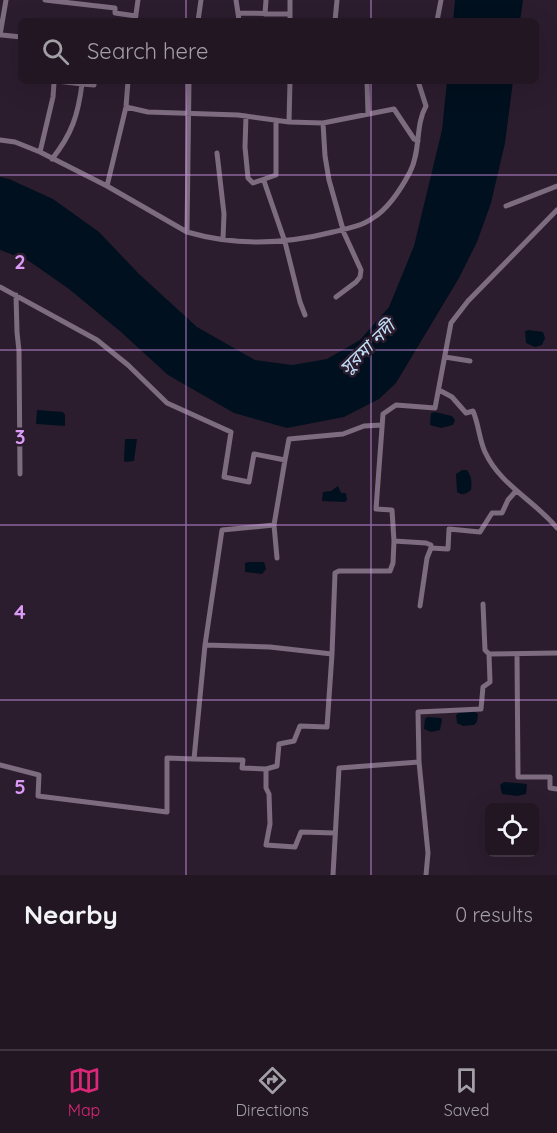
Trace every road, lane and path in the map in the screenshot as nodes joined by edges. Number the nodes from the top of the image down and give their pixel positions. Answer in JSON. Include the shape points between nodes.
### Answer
{"nodes":[{"id":1,"x":6,"y":0,"type":"edge"},
{"id":2,"x":45,"y":0,"type":"edge"},
{"id":3,"x":138,"y":0,"type":"edge"},
{"id":4,"x":201,"y":0,"type":"edge"},
{"id":5,"x":236,"y":0,"type":"edge"},
{"id":6,"x":266,"y":0,"type":"edge"},
{"id":7,"x":290,"y":0,"type":"edge"},
{"id":8,"x":337,"y":0,"type":"edge"},
{"id":9,"x":441,"y":0,"type":"edge"},
{"id":10,"x":238,"y":13,"type":"junction"},
{"id":11,"x":265,"y":14,"type":"junction"},
{"id":12,"x":290,"y":14,"type":"junction"},
{"id":13,"x":132,"y":18,"type":"edge"},
{"id":14,"x":136,"y":18,"type":"edge"},
{"id":15,"x":198,"y":18,"type":"edge"},
{"id":16,"x":239,"y":18,"type":"edge"},
{"id":17,"x":290,"y":18,"type":"edge"},
{"id":18,"x":335,"y":18,"type":"edge"},
{"id":19,"x":438,"y":18,"type":"edge"},
{"id":20,"x":1,"y":35,"type":"edge"},
{"id":21,"x":18,"y":37,"type":"edge"},
{"id":22,"x":54,"y":84,"type":"edge"},
{"id":23,"x":82,"y":84,"type":"joint"},
{"id":24,"x":94,"y":84,"type":"edge"},
{"id":25,"x":128,"y":84,"type":"edge"},
{"id":26,"x":189,"y":84,"type":"edge"},
{"id":27,"x":290,"y":84,"type":"edge"},
{"id":28,"x":367,"y":84,"type":"edge"},
{"id":29,"x":419,"y":84,"type":"edge"},
{"id":30,"x":126,"y":106,"type":"junction"},
{"id":31,"x":188,"y":114,"type":"junction"},
{"id":32,"x":368,"y":114,"type":"junction"},
{"id":33,"x":246,"y":116,"type":"junction"},
{"id":34,"x":276,"y":120,"type":"junction"},
{"id":35,"x":289,"y":122,"type":"junction"},
{"id":36,"x":323,"y":123,"type":"junction"},
{"id":37,"x":0,"y":140,"type":"edge"},
{"id":38,"x":418,"y":141,"type":"junction"},
{"id":39,"x":40,"y":152,"type":"junction"},
{"id":40,"x":217,"y":153,"type":"dead end"},
{"id":41,"x":52,"y":159,"type":"junction"},
{"id":42,"x":264,"y":181,"type":"junction"},
{"id":43,"x":107,"y":186,"type":"junction"},
{"id":44,"x":557,"y":186,"type":"edge"},
{"id":45,"x":506,"y":206,"type":"dead end"},
{"id":46,"x":557,"y":210,"type":"edge"},
{"id":47,"x":344,"y":230,"type":"junction"},
{"id":48,"x":187,"y":232,"type":"junction"},
{"id":49,"x":223,"y":239,"type":"junction"},
{"id":50,"x":285,"y":242,"type":"junction"},
{"id":51,"x":0,"y":287,"type":"edge"},
{"id":52,"x":16,"y":295,"type":"junction"},
{"id":53,"x":336,"y":297,"type":"dead end"},
{"id":54,"x":305,"y":315,"type":"dead end"},
{"id":55,"x":445,"y":357,"type":"junction"},
{"id":56,"x":471,"y":361,"type":"dead end"},
{"id":57,"x":439,"y":390,"type":"junction"},
{"id":58,"x":382,"y":425,"type":"junction"},
{"id":59,"x":285,"y":459,"type":"junction"},
{"id":60,"x":20,"y":474,"type":"dead end"},
{"id":61,"x":516,"y":491,"type":"junction"},
{"id":62,"x":274,"y":525,"type":"junction"},
{"id":63,"x":557,"y":528,"type":"edge"},
{"id":64,"x":394,"y":541,"type":"junction"},
{"id":65,"x":431,"y":548,"type":"junction"},
{"id":66,"x":277,"y":558,"type":"dead end"},
{"id":67,"x":483,"y":604,"type":"dead end"},
{"id":68,"x":420,"y":606,"type":"dead end"},
{"id":69,"x":205,"y":645,"type":"junction"},
{"id":70,"x":557,"y":653,"type":"edge"},
{"id":71,"x":332,"y":654,"type":"junction"},
{"id":72,"x":489,"y":654,"type":"junction"},
{"id":73,"x":517,"y":654,"type":"junction"},
{"id":74,"x":194,"y":759,"type":"junction"},
{"id":75,"x":419,"y":762,"type":"junction"},
{"id":76,"x":0,"y":765,"type":"edge"},
{"id":77,"x":266,"y":769,"type":"junction"},
{"id":78,"x":557,"y":789,"type":"edge"},
{"id":79,"x":335,"y":833,"type":"junction"},
{"id":80,"x":333,"y":875,"type":"edge"},
{"id":81,"x":426,"y":875,"type":"edge"}],
"edges":[{"from":1,"to":20,"type":"street"},
{"from":2,"to":13,"type":"street","via":[[115,8],[115,13]]},
{"from":3,"to":14,"type":"street"},
{"from":4,"to":15,"type":"street"},
{"from":5,"to":10,"type":"street"},
{"from":6,"to":11,"type":"street"},
{"from":7,"to":12,"type":"street"},
{"from":8,"to":18,"type":"street"},
{"from":9,"to":19,"type":"street"},
{"from":10,"to":11,"type":"street"},
{"from":10,"to":16,"type":"street"},
{"from":11,"to":12,"type":"street"},
{"from":12,"to":17,"type":"street"},
{"from":20,"to":21,"type":"street"},
{"from":22,"to":39,"type":"street"},
{"from":23,"to":24,"type":"street"},
{"from":23,"to":41,"type":"street","via":[[72,128]]},
{"from":25,"to":30,"type":"street"},
{"from":26,"to":31,"type":"street"},
{"from":27,"to":35,"type":"street"},
{"from":28,"to":32,"type":"street"},
{"from":29,"to":38,"type":"street","via":[[426,105]]},
{"from":30,"to":31,"type":"street","via":[[148,112]]},
{"from":30,"to":43,"type":"street"},
{"from":31,"to":33,"type":"street"},
{"from":31,"to":48,"type":"street"},
{"from":32,"to":36,"type":"street"},
{"from":32,"to":38,"type":"street","via":[[395,110]]},
{"from":33,"to":34,"type":"street"},
{"from":33,"to":42,"type":"street","via":[[248,180]]},
{"from":34,"to":35,"type":"street"},
{"from":34,"to":42,"type":"street","via":[[276,173]]},
{"from":35,"to":36,"type":"street"},
{"from":36,"to":47,"type":"street","via":[[329,180]]},
{"from":37,"to":39,"type":"street"},
{"from":38,"to":47,"type":"street","via":[[411,171],[394,198],[372,219]]},
{"from":39,"to":41,"type":"street"},
{"from":40,"to":49,"type":"street"},
{"from":41,"to":43,"type":"street"},
{"from":42,"to":50,"type":"street"},
{"from":43,"to":48,"type":"street"},
{"from":44,"to":45,"type":"street"},
{"from":46,"to":55,"type":"street","via":[[451,323]]},
{"from":47,"to":50,"type":"street"},
{"from":47,"to":53,"type":"street","via":[[361,270],[356,282]]},
{"from":48,"to":49,"type":"street"},
{"from":49,"to":50,"type":"street"},
{"from":50,"to":54,"type":"street"},
{"from":51,"to":52,"type":"street"},
{"from":52,"to":59,"type":"street","via":[[97,340],[167,403],[231,432],[224,477],[249,482],[254,454]]},
{"from":52,"to":60,"type":"street"},
{"from":55,"to":56,"type":"street"},
{"from":55,"to":57,"type":"street"},
{"from":57,"to":58,"type":"street","via":[[435,408],[396,405],[383,414]]},
{"from":57,"to":61,"type":"street","via":[[452,397],[466,413],[473,411],[484,451]]},
{"from":58,"to":59,"type":"street","via":[[364,426],[343,434],[289,439]]},
{"from":58,"to":64,"type":"street","via":[[376,509],[392,510]]},
{"from":59,"to":62,"type":"street"},
{"from":61,"to":63,"type":"street"},
{"from":61,"to":65,"type":"street","via":[[502,513],[492,513],[480,531],[449,529],[448,549]]},
{"from":62,"to":66,"type":"street"},
{"from":62,"to":69,"type":"street","via":[[222,531]]},
{"from":64,"to":65,"type":"street","via":[[426,543]]},
{"from":64,"to":71,"type":"street","via":[[390,571],[335,573]]},
{"from":65,"to":68,"type":"street"},
{"from":67,"to":72,"type":"street","via":[[485,650]]},
{"from":69,"to":71,"type":"street"},
{"from":69,"to":74,"type":"street"},
{"from":70,"to":73,"type":"street"},
{"from":71,"to":77,"type":"street","via":[[327,727],[300,726],[294,741],[279,744],[277,766]]},
{"from":72,"to":73,"type":"street"},
{"from":72,"to":75,"type":"street","via":[[490,682],[483,687],[481,709],[418,712]]},
{"from":73,"to":78,"type":"street","via":[[518,777],[550,777],[550,788]]},
{"from":74,"to":76,"type":"street","via":[[167,758],[167,812],[38,796],[39,776]]},
{"from":74,"to":77,"type":"street","via":[[243,760],[242,768]]},
{"from":75,"to":79,"type":"street","via":[[339,768]]},
{"from":75,"to":81,"type":"street","via":[[428,853]]},
{"from":77,"to":79,"type":"street","via":[[270,824],[266,845],[296,846],[301,832]]},
{"from":79,"to":80,"type":"street"}]}
